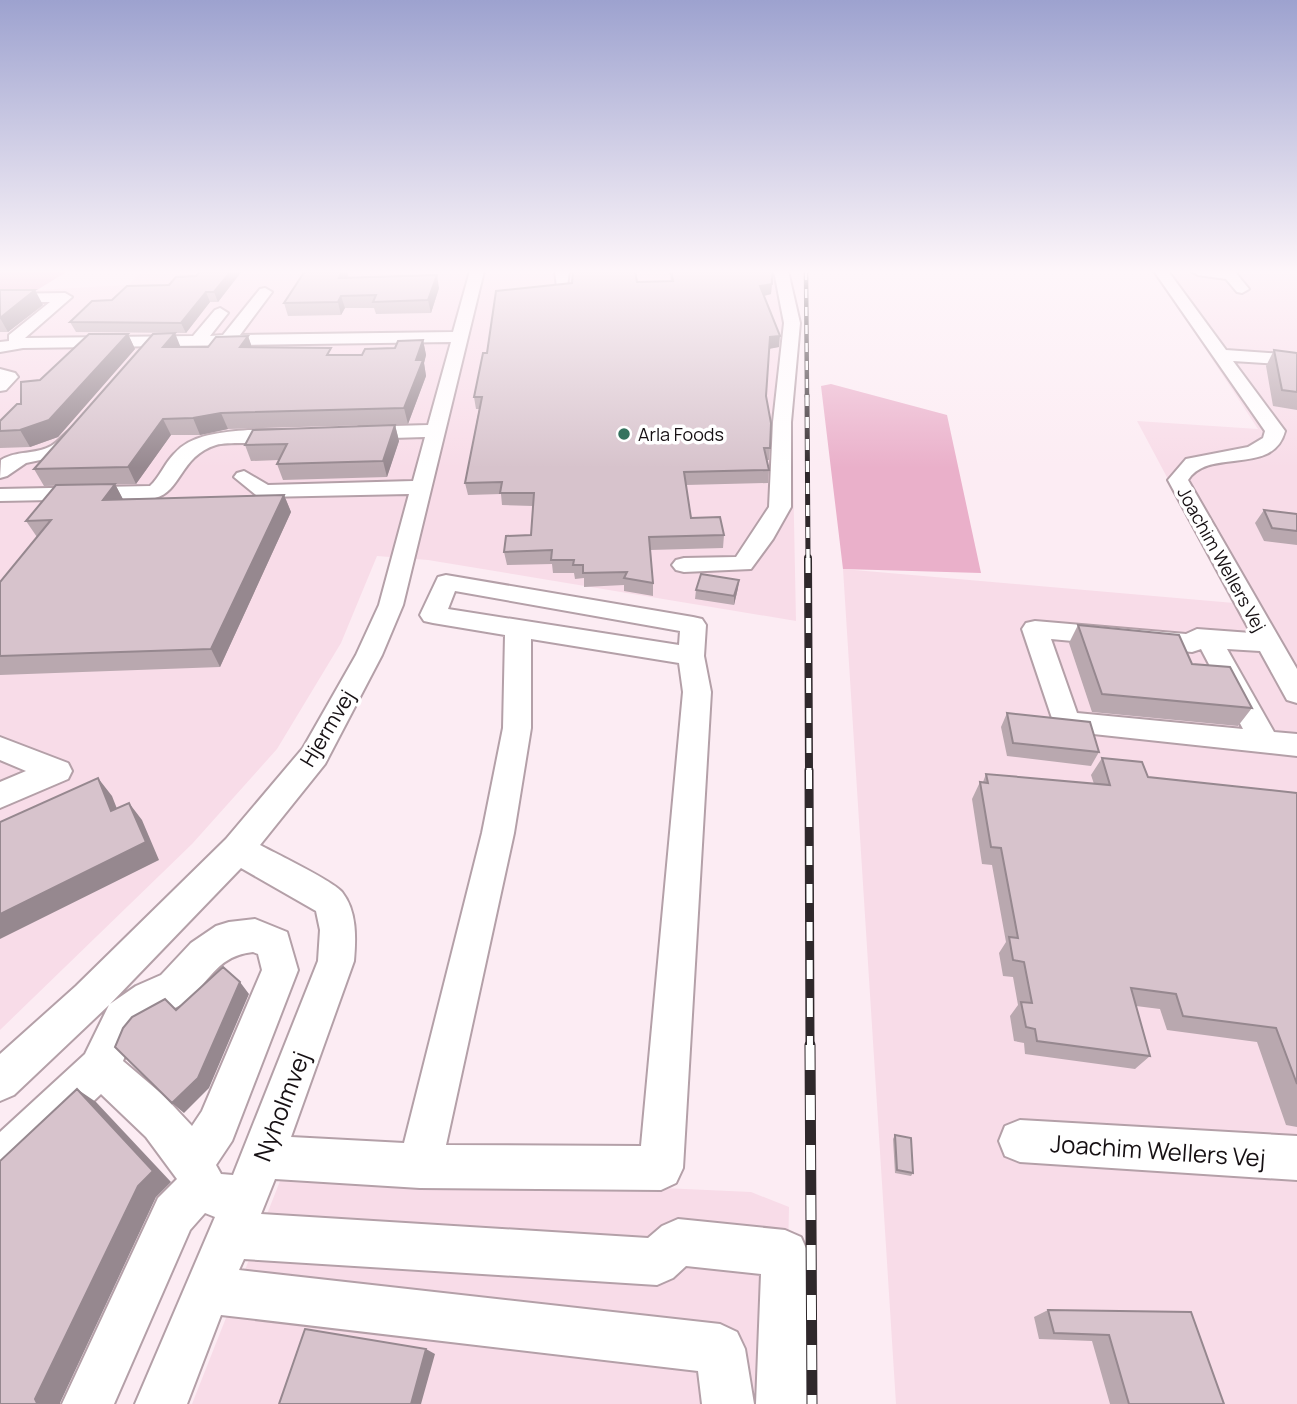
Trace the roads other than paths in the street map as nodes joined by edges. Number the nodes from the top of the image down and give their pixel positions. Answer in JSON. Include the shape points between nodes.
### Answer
{"nodes":[{"id":1,"x":201,"y":337,"type":"edge"},
{"id":2,"x":231,"y":337,"type":"edge"},
{"id":3,"x":461,"y":337,"type":"edge"},
{"id":4,"x":791,"y":337,"type":"edge"},
{"id":5,"x":1209,"y":337,"type":"edge"},
{"id":6,"x":370,"y":338,"type":"joint"},
{"id":7,"x":228,"y":340,"type":"junction"},
{"id":8,"x":155,"y":341,"type":"junction"},
{"id":9,"x":197,"y":341,"type":"junction"},
{"id":10,"x":7,"y":342,"type":"edge"},
{"id":11,"x":81,"y":342,"type":"junction"},
{"id":12,"x":459,"y":343,"type":"junction"},
{"id":13,"x":429,"y":345,"type":"dead end"},
{"id":14,"x":1222,"y":355,"type":"junction"},
{"id":15,"x":1297,"y":360,"type":"edge"},
{"id":16,"x":61,"y":362,"type":"edge"},
{"id":17,"x":137,"y":362,"type":"edge"},
{"id":18,"x":0,"y":374,"type":"edge"},
{"id":19,"x":0,"y":386,"type":"edge"},
{"id":20,"x":94,"y":413,"type":"edge"},
{"id":21,"x":436,"y":431,"type":"junction"},
{"id":22,"x":1275,"y":431,"type":"junction"},
{"id":23,"x":339,"y":434,"type":"edge"},
{"id":24,"x":312,"y":435,"type":"edge"},
{"id":25,"x":1297,"y":435,"type":"edge"},
{"id":26,"x":0,"y":472,"type":"edge"},
{"id":27,"x":244,"y":477,"type":"dead end"},
{"id":28,"x":422,"y":487,"type":"junction"},
{"id":29,"x":0,"y":495,"type":"edge"},
{"id":30,"x":684,"y":565,"type":"dead end"},
{"id":31,"x":518,"y":629,"type":"junction"},
{"id":32,"x":1208,"y":638,"type":"junction"},
{"id":33,"x":1269,"y":643,"type":"junction"},
{"id":34,"x":691,"y":656,"type":"junction"},
{"id":35,"x":1297,"y":693,"type":"edge"},
{"id":36,"x":1265,"y":742,"type":"junction"},
{"id":37,"x":1297,"y":745,"type":"edge"},
{"id":38,"x":0,"y":748,"type":"edge"},
{"id":39,"x":0,"y":796,"type":"edge"},
{"id":40,"x":238,"y":849,"type":"junction"},
{"id":41,"x":89,"y":999,"type":"junction"},
{"id":42,"x":123,"y":1018,"type":"junction"},
{"id":43,"x":99,"y":1068,"type":"junction"},
{"id":44,"x":0,"y":1081,"type":"edge"},
{"id":45,"x":1020,"y":1141,"type":"dead end"},
{"id":46,"x":262,"y":1157,"type":"junction"},
{"id":47,"x":1297,"y":1158,"type":"edge"},
{"id":48,"x":0,"y":1161,"type":"edge"},
{"id":49,"x":420,"y":1166,"type":"junction"},
{"id":50,"x":197,"y":1173,"type":"junction"},
{"id":51,"x":238,"y":1217,"type":"junction"},
{"id":52,"x":207,"y":1290,"type":"junction"},
{"id":53,"x":88,"y":1404,"type":"edge"},
{"id":54,"x":161,"y":1404,"type":"edge"},
{"id":55,"x":728,"y":1404,"type":"edge"},
{"id":56,"x":782,"y":1404,"type":"edge"}],
"edges":[{"from":1,"to":9,"type":"street"},
{"from":2,"to":7,"type":"street"},
{"from":3,"to":12,"type":"street","name":"Hjermvej"},
{"from":4,"to":30,"type":"street","via":[[780,507],[743,564]]},
{"from":5,"to":14,"type":"street"},
{"from":6,"to":7,"type":"street"},
{"from":6,"to":12,"type":"street","via":[[396,345]]},
{"from":7,"to":9,"type":"street"},
{"from":8,"to":9,"type":"street"},
{"from":8,"to":11,"type":"street"},
{"from":8,"to":17,"type":"street"},
{"from":10,"to":11,"type":"street"},
{"from":11,"to":16,"type":"street"},
{"from":12,"to":13,"type":"street","via":[[428,351]]},
{"from":12,"to":21,"type":"street","name":"Hjermvej"},
{"from":14,"to":15,"type":"street"},
{"from":14,"to":22,"type":"street"},
{"from":18,"to":19,"type":"street","via":[[9,377]]},
{"from":20,"to":26,"type":"street","via":[[55,452],[25,455]]},
{"from":21,"to":23,"type":"street"},
{"from":21,"to":28,"type":"street","name":"Hjermvej"},
{"from":22,"to":25,"type":"street"},
{"from":22,"to":33,"type":"street","name":"Joachim Wellers Vej","via":[[1270,445],[1252,454],[1189,464],[1178,480]]},
{"from":24,"to":29,"type":"street","via":[[200,443],[183,455],[167,482],[155,492]]},
{"from":27,"to":28,"type":"street","via":[[263,491]]},
{"from":28,"to":40,"type":"street","name":"Hjermvej","via":[[391,605],[369,655],[314,756]]},
{"from":31,"to":34,"type":"street"},
{"from":31,"to":34,"type":"street","via":[[433,615],[446,582],[693,625]]},
{"from":31,"to":49,"type":"street","via":[[517,728],[498,833]]},
{"from":32,"to":33,"type":"street"},
{"from":32,"to":36,"type":"street"},
{"from":32,"to":36,"type":"street","via":[[1192,643],[1035,629],[1066,723]]},
{"from":33,"to":35,"type":"street","name":"Joachim Wellers Vej"},
{"from":34,"to":49,"type":"street","via":[[697,692],[661,1168]]},
{"from":36,"to":37,"type":"street"},
{"from":38,"to":39,"type":"street","via":[[57,771]]},
{"from":40,"to":41,"type":"street","name":"Hjermvej"},
{"from":40,"to":46,"type":"street","name":"Nyholmvej","via":[[328,901],[339,932],[336,961]]},
{"from":41,"to":42,"type":"street"},
{"from":41,"to":44,"type":"street","name":"Hjermvej"},
{"from":42,"to":43,"type":"street"},
{"from":42,"to":50,"type":"street","via":[[174,988],[204,955],[229,938],[254,935],[274,944],[280,970]]},
{"from":43,"to":48,"type":"street"},
{"from":43,"to":50,"type":"street","via":[[115,1078]]},
{"from":45,"to":47,"type":"street","name":"Joachim Wellers Vej"},
{"from":46,"to":49,"type":"street"},
{"from":46,"to":51,"type":"street","name":"Nyholmvej"},
{"from":50,"to":51,"type":"street","via":[[209,1194]]},
{"from":50,"to":53,"type":"street"},
{"from":51,"to":52,"type":"street","name":"Nyholmvej"},
{"from":51,"to":56,"type":"street","via":[[337,1244],[657,1262],[678,1242],[785,1253]]},
{"from":52,"to":54,"type":"street","name":"Nyholmvej"},
{"from":52,"to":55,"type":"street","via":[[720,1349]]}]}
